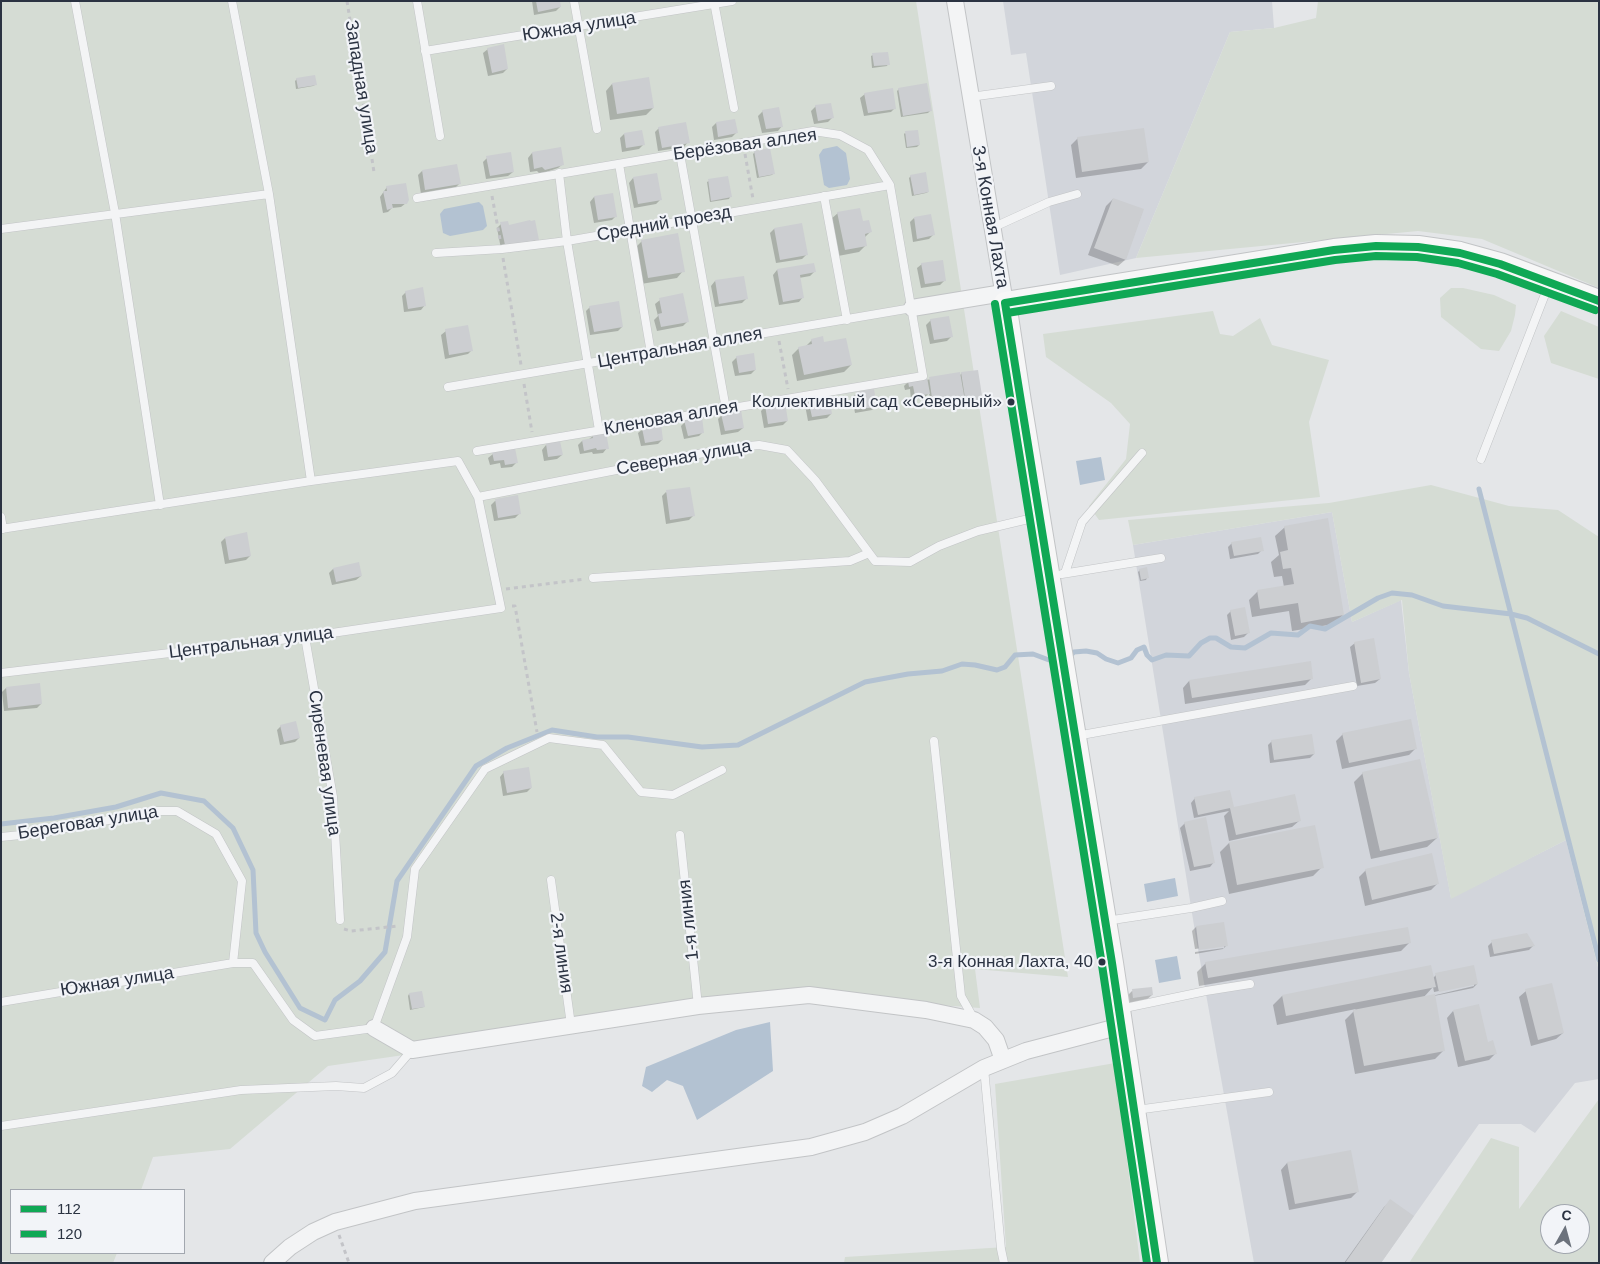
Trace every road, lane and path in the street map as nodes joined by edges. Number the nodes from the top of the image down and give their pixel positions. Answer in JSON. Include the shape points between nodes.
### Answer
{"nodes":[{"id":1,"x":75,"y":1,"type":"edge"},
{"id":2,"x":232,"y":1,"type":"edge"},
{"id":3,"x":347,"y":1,"type":"edge"},
{"id":4,"x":417,"y":1,"type":"edge"},
{"id":5,"x":574,"y":1,"type":"edge"},
{"id":6,"x":732,"y":1,"type":"edge"},
{"id":7,"x":955,"y":1,"type":"edge"},
{"id":8,"x":715,"y":3,"type":"edge"},
{"id":9,"x":578,"y":27,"type":"junction"},
{"id":10,"x":425,"y":51,"type":"junction"},
{"id":11,"x":1051,"y":86,"type":"dead end"},
{"id":12,"x":970,"y":97,"type":"junction"},
{"id":13,"x":734,"y":108,"type":"dead end"},
{"id":14,"x":597,"y":129,"type":"dead end"},
{"id":15,"x":440,"y":136,"type":"dead end"},
{"id":16,"x":743,"y":143,"type":"junction"},
{"id":17,"x":680,"y":154,"type":"junction"},
{"id":18,"x":619,"y":164,"type":"junction"},
{"id":19,"x":374,"y":172,"type":"dead end"},
{"id":20,"x":559,"y":173,"type":"junction"},
{"id":21,"x":890,"y":185,"type":"junction"},
{"id":22,"x":490,"y":186,"type":"junction"},
{"id":23,"x":269,"y":194,"type":"junction"},
{"id":24,"x":1077,"y":194,"type":"dead end"},
{"id":25,"x":824,"y":196,"type":"junction"},
{"id":26,"x":417,"y":198,"type":"dead end"},
{"id":27,"x":755,"y":208,"type":"junction"},
{"id":28,"x":116,"y":213,"type":"junction"},
{"id":29,"x":692,"y":219,"type":"junction"},
{"id":30,"x":992,"y":228,"type":"junction"},
{"id":31,"x":1,"y":229,"type":"edge"},
{"id":32,"x":630,"y":230,"type":"junction"},
{"id":33,"x":567,"y":241,"type":"junction"},
{"id":34,"x":502,"y":249,"type":"junction"},
{"id":35,"x":436,"y":253,"type":"dead end"},
{"id":36,"x":1550,"y":282,"type":"junction"},
{"id":37,"x":1004,"y":298,"type":"junction"},
{"id":38,"x":1599,"y":301,"type":"edge"},
{"id":39,"x":912,"y":308,"type":"junction"},
{"id":40,"x":846,"y":320,"type":"junction"},
{"id":41,"x":777,"y":331,"type":"junction"},
{"id":42,"x":714,"y":342,"type":"junction"},
{"id":43,"x":651,"y":353,"type":"junction"},
{"id":44,"x":588,"y":364,"type":"junction"},
{"id":45,"x":522,"y":375,"type":"junction"},
{"id":46,"x":923,"y":376,"type":"joint"},
{"id":47,"x":448,"y":387,"type":"dead end"},
{"id":48,"x":790,"y":398,"type":"junction"},
{"id":49,"x":726,"y":409,"type":"junction"},
{"id":50,"x":599,"y":430,"type":"junction"},
{"id":51,"x":534,"y":441,"type":"junction"},
{"id":52,"x":477,"y":451,"type":"dead end"},
{"id":53,"x":1142,"y":453,"type":"dead end"},
{"id":54,"x":1481,"y":459,"type":"dead end"},
{"id":55,"x":311,"y":482,"type":"junction"},
{"id":56,"x":478,"y":497,"type":"junction"},
{"id":57,"x":160,"y":505,"type":"junction"},
{"id":58,"x":1039,"y":516,"type":"junction"},
{"id":59,"x":1,"y":517,"type":"edge"},
{"id":60,"x":2,"y":529,"type":"edge"},
{"id":61,"x":869,"y":553,"type":"junction"},
{"id":62,"x":1161,"y":558,"type":"dead end"},
{"id":63,"x":1056,"y":575,"type":"junction"},
{"id":64,"x":593,"y":578,"type":"joint"},
{"id":65,"x":498,"y":590,"type":"junction"},
{"id":66,"x":501,"y":608,"type":"junction"},
{"id":67,"x":306,"y":637,"type":"junction"},
{"id":68,"x":1,"y":674,"type":"edge"},
{"id":69,"x":1353,"y":686,"type":"dead end"},
{"id":70,"x":536,"y":725,"type":"dead end"},
{"id":71,"x":1074,"y":736,"type":"junction"},
{"id":72,"x":934,"y":741,"type":"dead end"},
{"id":73,"x":722,"y":770,"type":"dead end"},
{"id":74,"x":680,"y":835,"type":"dead end"},
{"id":75,"x":1,"y":837,"type":"edge"},
{"id":76,"x":551,"y":880,"type":"dead end"},
{"id":77,"x":1222,"y":901,"type":"dead end"},
{"id":78,"x":340,"y":920,"type":"joint"},
{"id":79,"x":1104,"y":922,"type":"junction"},
{"id":80,"x":401,"y":926,"type":"dead end"},
{"id":81,"x":233,"y":963,"type":"junction"},
{"id":82,"x":1250,"y":984,"type":"dead end"},
{"id":83,"x":1,"y":1002,"type":"edge"},
{"id":84,"x":698,"y":1006,"type":"junction"},
{"id":85,"x":1120,"y":1017,"type":"junction"},
{"id":86,"x":974,"y":1020,"type":"junction"},
{"id":87,"x":571,"y":1025,"type":"junction"},
{"id":88,"x":374,"y":1028,"type":"junction"},
{"id":89,"x":412,"y":1050,"type":"junction"},
{"id":90,"x":1003,"y":1060,"type":"junction"},
{"id":91,"x":984,"y":1068,"type":"junction"},
{"id":92,"x":1269,"y":1092,"type":"dead end"},
{"id":93,"x":1134,"y":1110,"type":"junction"},
{"id":94,"x":1,"y":1126,"type":"edge"},
{"id":95,"x":335,"y":1222,"type":"junction"},
{"id":96,"x":272,"y":1263,"type":"edge"},
{"id":97,"x":349,"y":1263,"type":"edge"},
{"id":98,"x":1004,"y":1263,"type":"edge"},
{"id":99,"x":1157,"y":1263,"type":"edge"}],
"edges":[{"from":1,"to":28,"type":"lane"},
{"from":2,"to":23,"type":"lane"},
{"from":3,"to":19,"type":"path","name":"Западная улица"},
{"from":4,"to":10,"type":"lane"},
{"from":5,"to":9,"type":"lane"},
{"from":6,"to":8,"type":"lane","name":"Южная улица"},
{"from":7,"to":12,"type":"street","name":"3-я Конная Лахта"},
{"from":8,"to":9,"type":"lane","name":"Южная улица"},
{"from":8,"to":13,"type":"lane"},
{"from":9,"to":10,"type":"lane","name":"Южная улица"},
{"from":9,"to":14,"type":"lane"},
{"from":10,"to":15,"type":"lane"},
{"from":11,"to":12,"type":"lane"},
{"from":12,"to":30,"type":"street","name":"3-я Конная Лахта"},
{"from":16,"to":17,"type":"lane","name":"Берёзовая аллея"},
{"from":16,"to":21,"type":"lane","name":"Берёзовая аллея","via":[[813,131],[840,135],[868,150]]},
{"from":16,"to":27,"type":"path"},
{"from":17,"to":18,"type":"lane","name":"Берёзовая аллея"},
{"from":17,"to":29,"type":"lane"},
{"from":18,"to":20,"type":"lane","name":"Берёзовая аллея"},
{"from":18,"to":32,"type":"lane"},
{"from":20,"to":22,"type":"lane","name":"Берёзовая аллея"},
{"from":20,"to":33,"type":"lane"},
{"from":21,"to":25,"type":"lane","name":"Средний проезд"},
{"from":21,"to":39,"type":"lane","name":"Берёзовая аллея"},
{"from":22,"to":26,"type":"lane","name":"Берёзовая аллея"},
{"from":22,"to":34,"type":"path"},
{"from":23,"to":28,"type":"lane"},
{"from":23,"to":55,"type":"lane"},
{"from":24,"to":30,"type":"lane","via":[[1049,202]]},
{"from":25,"to":27,"type":"lane","name":"Средний проезд"},
{"from":25,"to":40,"type":"lane"},
{"from":27,"to":29,"type":"lane","name":"Средний проезд"},
{"from":28,"to":31,"type":"lane"},
{"from":28,"to":57,"type":"lane"},
{"from":29,"to":32,"type":"lane","name":"Средний проезд"},
{"from":29,"to":42,"type":"lane"},
{"from":30,"to":37,"type":"street","name":"3-я Конная Лахта"},
{"from":32,"to":33,"type":"lane","name":"Средний проезд"},
{"from":32,"to":43,"type":"lane"},
{"from":33,"to":34,"type":"lane","name":"Средний проезд"},
{"from":33,"to":44,"type":"lane"},
{"from":34,"to":35,"type":"lane","name":"Средний проезд"},
{"from":34,"to":45,"type":"path"},
{"from":36,"to":37,"type":"main road","via":[[1460,253],[1376,246]]},
{"from":36,"to":38,"type":"main road"},
{"from":36,"to":54,"type":"lane"},
{"from":37,"to":39,"type":"street"},
{"from":37,"to":58,"type":"main road","name":"3-я Конная Лахта"},
{"from":39,"to":40,"type":"lane","name":"Центральная аллея"},
{"from":39,"to":46,"type":"lane","name":"Берёзовая аллея"},
{"from":40,"to":41,"type":"lane","name":"Центральная аллея"},
{"from":41,"to":42,"type":"lane","name":"Центральная аллея"},
{"from":41,"to":48,"type":"path"},
{"from":42,"to":43,"type":"lane","name":"Центральная аллея"},
{"from":42,"to":49,"type":"lane"},
{"from":43,"to":44,"type":"lane","name":"Центральная аллея"},
{"from":44,"to":45,"type":"lane","name":"Центральная аллея"},
{"from":44,"to":50,"type":"lane"},
{"from":45,"to":47,"type":"lane","name":"Центральная аллея"},
{"from":45,"to":51,"type":"path"},
{"from":46,"to":48,"type":"lane","name":"Кленовая аллея"},
{"from":48,"to":49,"type":"lane","name":"Кленовая аллея"},
{"from":49,"to":50,"type":"lane","name":"Кленовая аллея"},
{"from":50,"to":51,"type":"lane","name":"Кленовая аллея"},
{"from":51,"to":52,"type":"lane","name":"Кленовая аллея"},
{"from":53,"to":63,"type":"lane","via":[[1082,522]]},
{"from":55,"to":56,"type":"lane","via":[[458,461]]},
{"from":55,"to":57,"type":"lane"},
{"from":56,"to":61,"type":"lane","name":"Северная улица","via":[[729,448],[759,445],[787,450],[815,480]]},
{"from":56,"to":65,"type":"lane"},
{"from":57,"to":60,"type":"lane"},
{"from":58,"to":61,"type":"lane","via":[[978,531],[939,546],[910,562],[875,561]]},
{"from":58,"to":63,"type":"main road","name":"3-я Конная Лахта"},
{"from":59,"to":60,"type":"lane"},
{"from":61,"to":64,"type":"lane","via":[[850,561]]},
{"from":62,"to":63,"type":"lane"},
{"from":63,"to":71,"type":"main road","name":"3-я Конная Лахта","via":[[1059,642]]},
{"from":64,"to":65,"type":"path"},
{"from":65,"to":66,"type":"lane"},
{"from":66,"to":67,"type":"lane","name":"Центральная улица"},
{"from":66,"to":70,"type":"path","via":[[514,606]]},
{"from":67,"to":68,"type":"lane","name":"Центральная улица"},
{"from":67,"to":78,"type":"lane","name":"Сиреневая улица","via":[[333,797]]},
{"from":69,"to":71,"type":"lane"},
{"from":71,"to":79,"type":"main road","name":"3-я Конная Лахта"},
{"from":72,"to":86,"type":"lane","via":[[961,996]]},
{"from":73,"to":88,"type":"lane","via":[[673,795],[641,792],[603,745],[549,738],[485,769],[415,869],[407,937]]},
{"from":74,"to":84,"type":"lane","name":"1-я линия"},
{"from":75,"to":81,"type":"lane","name":"Береговая улица","via":[[40,833],[156,810],[177,811],[216,834],[242,881]]},
{"from":76,"to":87,"type":"lane","name":"2-я линия"},
{"from":77,"to":79,"type":"lane"},
{"from":78,"to":80,"type":"path","via":[[340,926],[351,931]]},
{"from":79,"to":85,"type":"main road","name":"3-я Конная Лахта"},
{"from":81,"to":83,"type":"lane","name":"Южная улица"},
{"from":81,"to":88,"type":"lane","via":[[253,963],[293,1020],[315,1036]]},
{"from":82,"to":85,"type":"lane","via":[[1206,991]]},
{"from":84,"to":86,"type":"street","via":[[809,995],[926,1010]]},
{"from":84,"to":87,"type":"street"},
{"from":85,"to":90,"type":"street"},
{"from":85,"to":93,"type":"main road","name":"3-я Конная Лахта"},
{"from":86,"to":90,"type":"street","via":[[996,1040]]},
{"from":87,"to":89,"type":"street"},
{"from":88,"to":89,"type":"street"},
{"from":89,"to":94,"type":"lane","via":[[392,1073],[364,1088],[241,1090]]},
{"from":90,"to":91,"type":"street"},
{"from":91,"to":95,"type":"street","via":[[902,1116],[865,1132],[811,1147],[415,1201]]},
{"from":91,"to":98,"type":"lane"},
{"from":92,"to":93,"type":"lane"},
{"from":93,"to":99,"type":"main road","name":"3-я Конная Лахта"},
{"from":95,"to":96,"type":"street","via":[[313,1232]]},
{"from":95,"to":97,"type":"path"}]}
